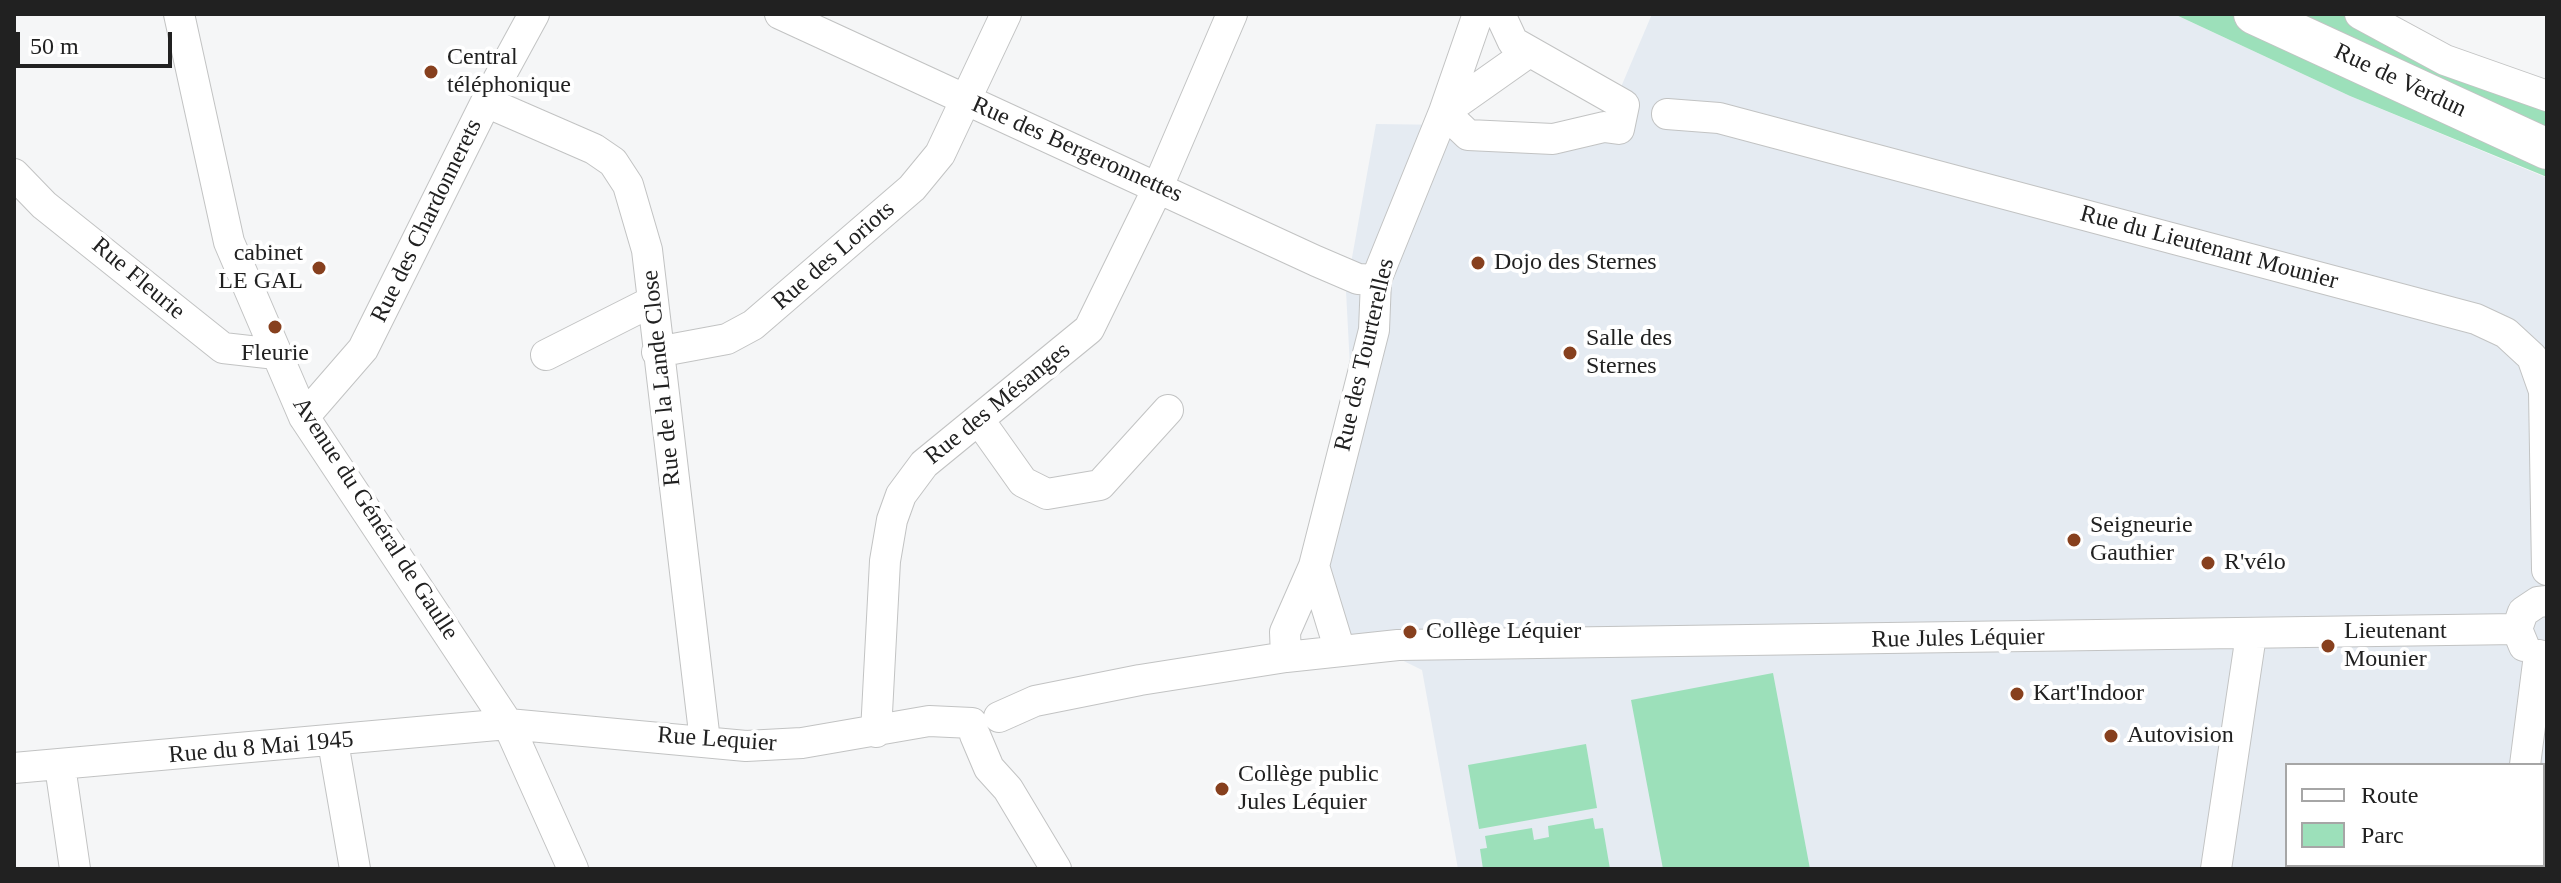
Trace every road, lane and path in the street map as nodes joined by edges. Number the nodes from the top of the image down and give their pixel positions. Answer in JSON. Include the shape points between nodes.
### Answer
{"nodes":[{"id":1,"x":179,"y":14,"type":"edge"},
{"id":2,"x":534,"y":14,"type":"edge"},
{"id":3,"x":780,"y":14,"type":"edge"},
{"id":4,"x":1006,"y":14,"type":"edge"},
{"id":5,"x":1232,"y":14,"type":"edge"},
{"id":6,"x":1478,"y":14,"type":"edge"},
{"id":7,"x":1500,"y":14,"type":"edge"},
{"id":8,"x":2254,"y":14,"type":"edge"},
{"id":9,"x":2360,"y":14,"type":"edge"},
{"id":10,"x":1529,"y":52,"type":"junction"},
{"id":11,"x":2547,"y":96,"type":"edge"},
{"id":12,"x":966,"y":101,"type":"junction"},
{"id":13,"x":486,"y":102,"type":"junction"},
{"id":14,"x":1444,"y":112,"type":"junction"},
{"id":15,"x":1667,"y":114,"type":"dead end"},
{"id":16,"x":2547,"y":149,"type":"edge"},
{"id":17,"x":14,"y":174,"type":"edge"},
{"id":18,"x":1157,"y":185,"type":"junction"},
{"id":19,"x":1376,"y":280,"type":"junction"},
{"id":20,"x":653,"y":301,"type":"junction"},
{"id":21,"x":657,"y":352,"type":"junction"},
{"id":22,"x":276,"y":354,"type":"junction"},
{"id":23,"x":546,"y":355,"type":"dead end"},
{"id":24,"x":1168,"y":410,"type":"dead end"},
{"id":25,"x":304,"y":417,"type":"junction"},
{"id":26,"x":979,"y":420,"type":"junction"},
{"id":27,"x":1314,"y":566,"type":"junction"},
{"id":28,"x":2547,"y":570,"type":"edge"},
{"id":29,"x":2547,"y":576,"type":"edge"},
{"id":30,"x":2547,"y":599,"type":"edge"},
{"id":31,"x":2517,"y":629,"type":"junction"},
{"id":32,"x":2251,"y":635,"type":"junction"},
{"id":33,"x":1398,"y":645,"type":"joint"},
{"id":34,"x":1340,"y":651,"type":"junction"},
{"id":35,"x":2543,"y":655,"type":"edge"},
{"id":36,"x":1286,"y":657,"type":"junction"},
{"id":37,"x":508,"y":724,"type":"junction"},
{"id":38,"x":986,"y":727,"type":"junction"},
{"id":39,"x":876,"y":732,"type":"junction"},
{"id":40,"x":705,"y":741,"type":"junction"},
{"id":41,"x":333,"y":742,"type":"junction"},
{"id":42,"x":2525,"y":763,"type":"edge"},
{"id":43,"x":60,"y":766,"type":"junction"},
{"id":44,"x":14,"y":768,"type":"edge"},
{"id":45,"x":75,"y":869,"type":"edge"},
{"id":46,"x":355,"y":869,"type":"edge"},
{"id":47,"x":573,"y":869,"type":"edge"},
{"id":48,"x":1056,"y":869,"type":"edge"},
{"id":49,"x":1065,"y":869,"type":"edge"},
{"id":50,"x":2216,"y":869,"type":"edge"}],
"edges":[{"from":1,"to":22,"type":"street","name":"Avenue du Général de Gaulle","via":[[229,242]]},
{"from":2,"to":13,"type":"street","name":"Rue des Chardonnerets"},
{"from":3,"to":12,"type":"street","name":"Rue des Bergeronnettes"},
{"from":4,"to":12,"type":"street","name":"Rue des Loriots"},
{"from":5,"to":18,"type":"street","name":"Rue des Mésanges"},
{"from":6,"to":14,"type":"street","name":"Rue des Tourterelles"},
{"from":7,"to":10,"type":"street","via":[[1513,42]]},
{"from":8,"to":16,"type":"main road","name":"Rue de Verdun"},
{"from":9,"to":11,"type":"street","via":[[2445,60]]},
{"from":10,"to":14,"type":"street"},
{"from":10,"to":14,"type":"street","via":[[1624,105],[1619,129],[1604,127],[1553,139],[1468,135]]},
{"from":12,"to":18,"type":"street","name":"Rue des Bergeronnettes"},
{"from":12,"to":21,"type":"street","name":"Rue des Loriots","via":[[940,154],[912,188],[753,325],[727,339]]},
{"from":13,"to":20,"type":"street","name":"Rue de la Lande Close","via":[[613,162],[628,185],[639,219]]},
{"from":13,"to":25,"type":"street","name":"Rue des Chardonnerets","via":[[363,349]]},
{"from":14,"to":19,"type":"street","name":"Rue des Tourterelles"},
{"from":15,"to":28,"type":"street","name":"Rue du Lieutenant Mounier","via":[[1719,118],[2476,319],[2506,333],[2532,357],[2544,391]]},
{"from":17,"to":22,"type":"street","name":"Rue Fleurie","via":[[44,205],[223,348]]},
{"from":18,"to":19,"type":"street","name":"Rue des Bergeronnettes","via":[[1316,261],[1358,279]]},
{"from":18,"to":26,"type":"street","name":"Rue des Mésanges","via":[[1089,329]]},
{"from":19,"to":27,"type":"street","name":"Rue des Tourterelles","via":[[1374,330]]},
{"from":20,"to":21,"type":"street","name":"Rue de la Lande Close"},
{"from":20,"to":23,"type":"street"},
{"from":21,"to":40,"type":"street","name":"Rue de la Lande Close"},
{"from":22,"to":25,"type":"street","name":"Avenue du Général de Gaulle"},
{"from":24,"to":26,"type":"street","via":[[1100,485],[1047,494],[1023,482]]},
{"from":25,"to":37,"type":"street","name":"Avenue du Général de Gaulle"},
{"from":26,"to":39,"type":"street","name":"Rue des Mésanges","via":[[924,464],[901,495],[892,520],[879,621]]},
{"from":27,"to":34,"type":"street"},
{"from":27,"to":36,"type":"street","name":"Rue des Tourterelles","via":[[1285,632]]},
{"from":29,"to":30,"type":"street"},
{"from":30,"to":31,"type":"street","via":[[2523,612]]},
{"from":31,"to":32,"type":"street","name":"Rue Jules Léquier"},
{"from":31,"to":35,"type":"street","via":[[2524,646]]},
{"from":32,"to":33,"type":"street","name":"Rue Jules Léquier"},
{"from":32,"to":50,"type":"street"},
{"from":33,"to":34,"type":"street","name":"Rue Lequier"},
{"from":34,"to":36,"type":"street","name":"Rue Lequier"},
{"from":35,"to":42,"type":"street"},
{"from":36,"to":38,"type":"street","name":"Rue Lequier","via":[[1035,701]]},
{"from":37,"to":40,"type":"street","name":"Rue Lequier"},
{"from":37,"to":41,"type":"street","name":"Rue du 8 Mai 1945"},
{"from":37,"to":47,"type":"street","name":"Avenue du Général de Gaulle"},
{"from":38,"to":39,"type":"street","name":"Rue Lequier","via":[[929,721]]},
{"from":38,"to":48,"type":"street","via":[[989,768],[1008,789]]},
{"from":38,"to":49,"type":"street"},
{"from":39,"to":40,"type":"street","name":"Rue Lequier","via":[[774,745]]},
{"from":41,"to":43,"type":"street","name":"Rue du 8 Mai 1945"},
{"from":41,"to":46,"type":"street"},
{"from":43,"to":44,"type":"street","name":"Rue du 8 Mai 1945"},
{"from":43,"to":45,"type":"street"}]}
